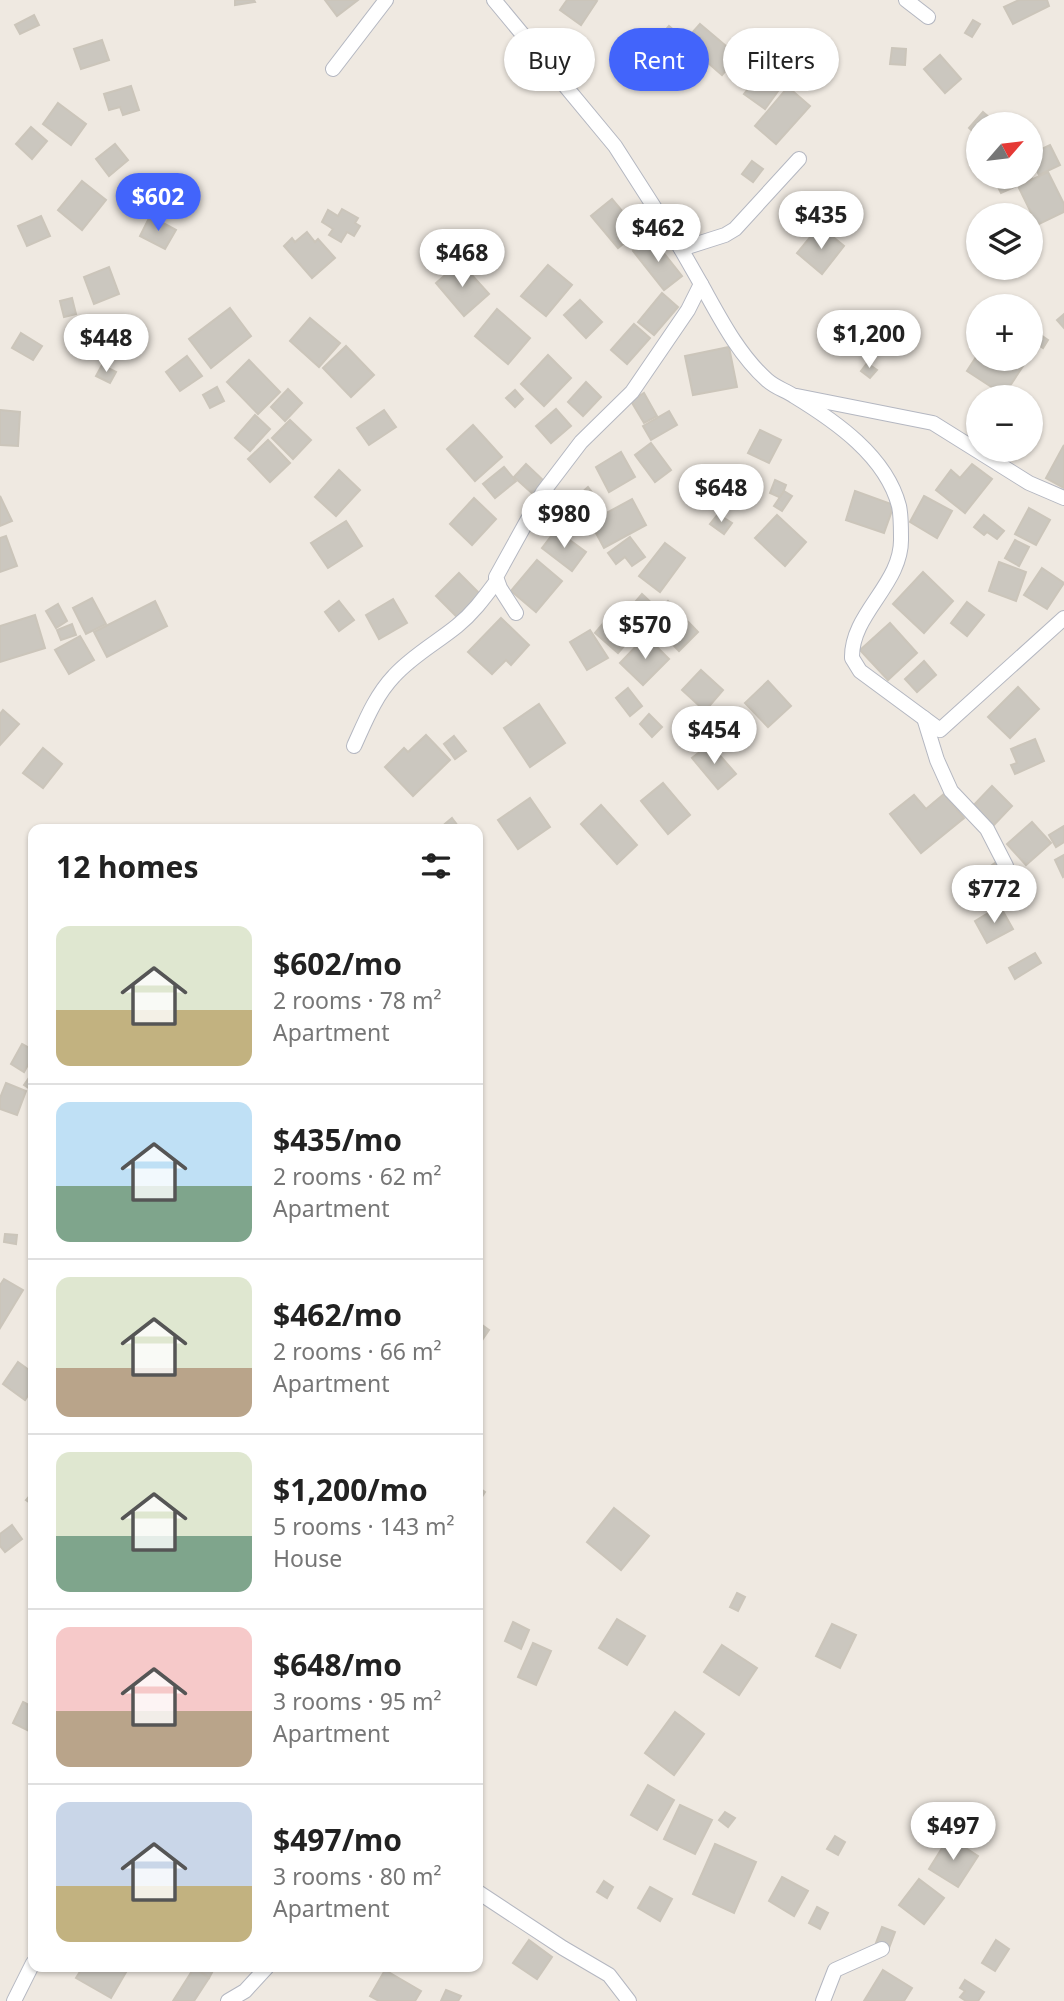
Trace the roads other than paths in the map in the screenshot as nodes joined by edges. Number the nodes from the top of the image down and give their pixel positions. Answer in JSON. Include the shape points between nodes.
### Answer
{"nodes":[{"id":1,"x":386,"y":0,"type":"edge"},
{"id":2,"x":494,"y":0,"type":"edge"},
{"id":3,"x":906,"y":0,"type":"edge"},
{"id":4,"x":928,"y":17,"type":"dead end"},
{"id":5,"x":333,"y":69,"type":"dead end"},
{"id":6,"x":799,"y":159,"type":"dead end"},
{"id":7,"x":681,"y":249,"type":"junction"},
{"id":8,"x":701,"y":284,"type":"junction"},
{"id":9,"x":793,"y":395,"type":"junction"},
{"id":10,"x":1064,"y":498,"type":"edge"},
{"id":11,"x":496,"y":582,"type":"junction"},
{"id":12,"x":516,"y":613,"type":"dead end"},
{"id":13,"x":1064,"y":618,"type":"edge"},
{"id":14,"x":924,"y":718,"type":"junction"},
{"id":15,"x":354,"y":746,"type":"dead end"},
{"id":16,"x":1006,"y":866,"type":"dead end"},
{"id":17,"x":483,"y":1895,"type":"edge"},
{"id":18,"x":882,"y":1949,"type":"dead end"},
{"id":19,"x":28,"y":1972,"type":"edge"},
{"id":20,"x":262,"y":1972,"type":"edge"},
{"id":21,"x":14,"y":2001,"type":"edge"},
{"id":22,"x":228,"y":2001,"type":"edge"},
{"id":23,"x":629,"y":2001,"type":"edge"},
{"id":24,"x":823,"y":2001,"type":"edge"}],
"edges":[{"from":1,"to":5,"type":"street"},
{"from":2,"to":7,"type":"street","via":[[615,146]]},
{"from":3,"to":4,"type":"street"},
{"from":6,"to":7,"type":"street","via":[[735,229]]},
{"from":7,"to":8,"type":"street"},
{"from":8,"to":9,"type":"street","via":[[749,362],[777,388]]},
{"from":8,"to":11,"type":"street","via":[[632,392],[581,442],[543,492]]},
{"from":9,"to":10,"type":"street","via":[[933,423],[1029,483]]},
{"from":9,"to":14,"type":"street","via":[[855,439],[880,468],[899,506],[902,542],[893,574],[856,634],[852,658],[860,671]]},
{"from":11,"to":12,"type":"street"},
{"from":11,"to":15,"type":"street","via":[[475,610],[393,677]]},
{"from":13,"to":14,"type":"street","via":[[940,730]]},
{"from":14,"to":16,"type":"street","via":[[951,791],[986,829]]},
{"from":17,"to":23,"type":"street","via":[[609,1975]]},
{"from":18,"to":24,"type":"street","via":[[835,1970]]},
{"from":19,"to":21,"type":"street"},
{"from":20,"to":22,"type":"street"}]}
